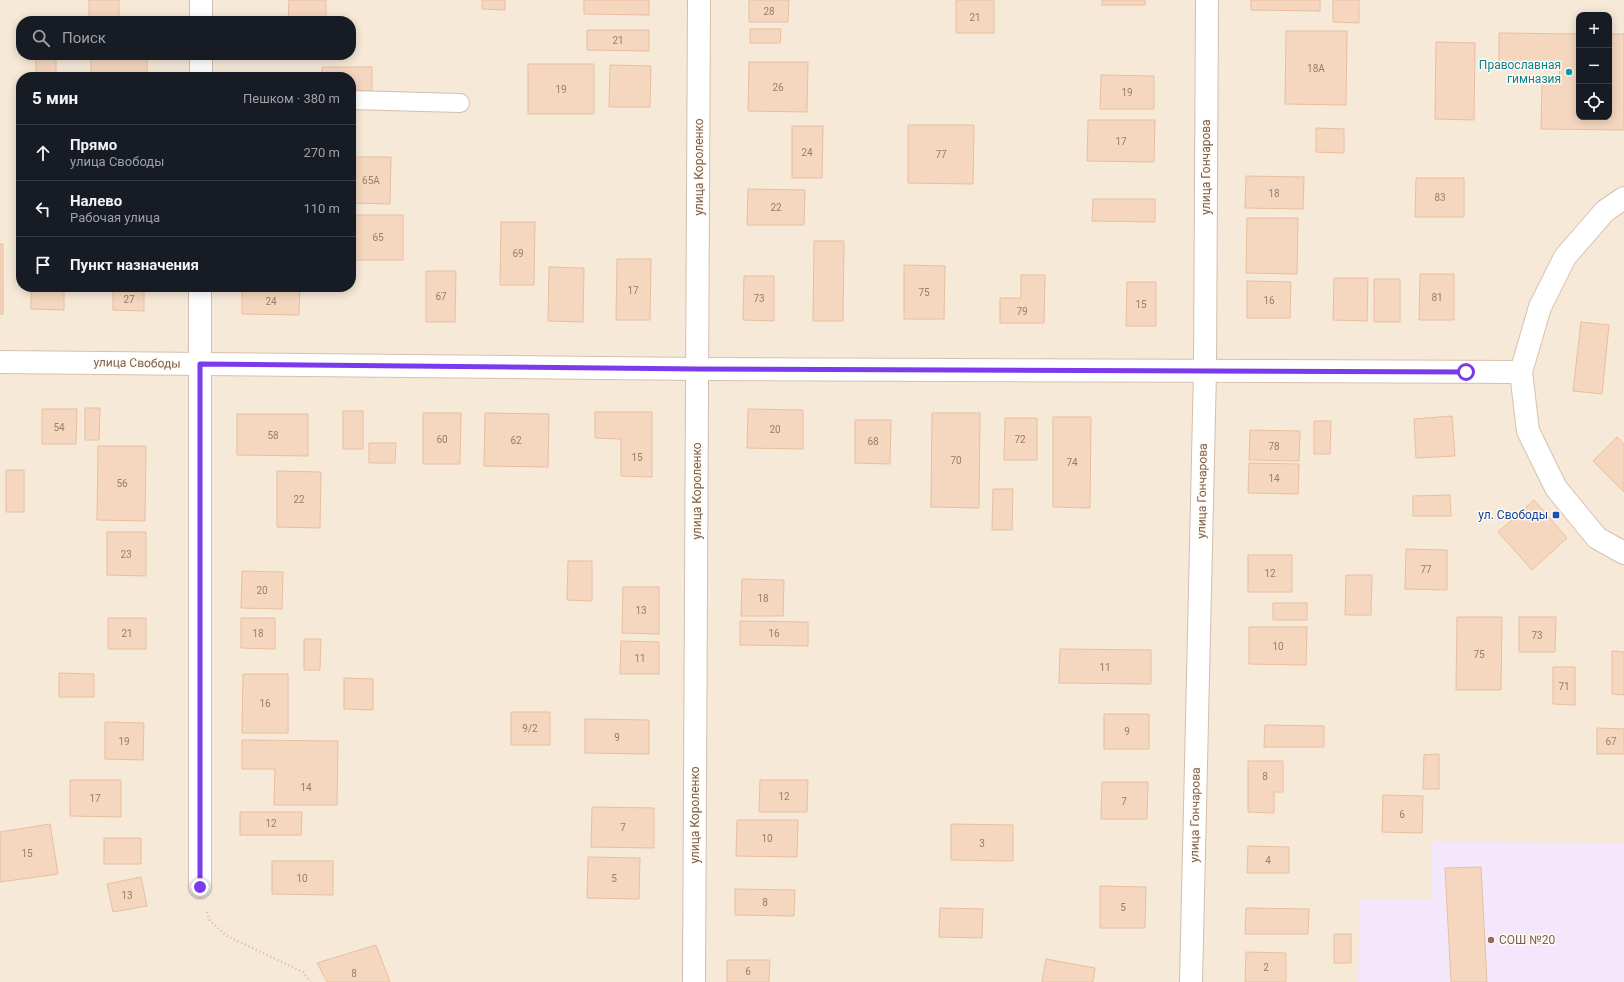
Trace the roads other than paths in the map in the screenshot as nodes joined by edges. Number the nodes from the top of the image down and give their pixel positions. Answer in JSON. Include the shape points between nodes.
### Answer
{"nodes":[{"id":1,"x":201,"y":0,"type":"edge"},
{"id":2,"x":699,"y":0,"type":"edge"},
{"id":3,"x":1207,"y":0,"type":"edge"},
{"id":4,"x":201,"y":16,"type":"edge"},
{"id":5,"x":201,"y":60,"type":"edge"},
{"id":6,"x":201,"y":72,"type":"edge"},
{"id":7,"x":356,"y":100,"type":"edge"},
{"id":8,"x":460,"y":103,"type":"dead end"},
{"id":9,"x":1624,"y":198,"type":"edge"},
{"id":10,"x":200,"y":292,"type":"edge"},
{"id":11,"x":0,"y":362,"type":"edge"},
{"id":12,"x":200,"y":364,"type":"junction"},
{"id":13,"x":698,"y":369,"type":"junction"},
{"id":14,"x":1205,"y":371,"type":"junction"},
{"id":15,"x":1521,"y":372,"type":"junction"},
{"id":16,"x":1624,"y":553,"type":"edge"},
{"id":17,"x":200,"y":887,"type":"road end"},
{"id":18,"x":694,"y":982,"type":"edge"},
{"id":19,"x":1191,"y":982,"type":"edge"}],
"edges":[{"from":1,"to":4,"type":"street"},
{"from":2,"to":13,"type":"street","name":"улица Короленко"},
{"from":3,"to":14,"type":"street","name":"улица Гончарова"},
{"from":5,"to":6,"type":"street"},
{"from":7,"to":8,"type":"lane"},
{"from":9,"to":15,"type":"street","via":[[1605,211],[1565,257],[1540,308]]},
{"from":10,"to":12,"type":"street"},
{"from":11,"to":12,"type":"street","name":"улица Свободы"},
{"from":12,"to":13,"type":"street","name":"улица Свободы"},
{"from":12,"to":17,"type":"street"},
{"from":13,"to":14,"type":"street","name":"улица Свободы"},
{"from":13,"to":18,"type":"street","name":"улица Короленко"},
{"from":14,"to":15,"type":"street","name":"улица Свободы"},
{"from":14,"to":19,"type":"street","name":"улица Гончарова"},
{"from":15,"to":16,"type":"street","via":[[1528,431],[1556,488],[1598,538]]}]}
